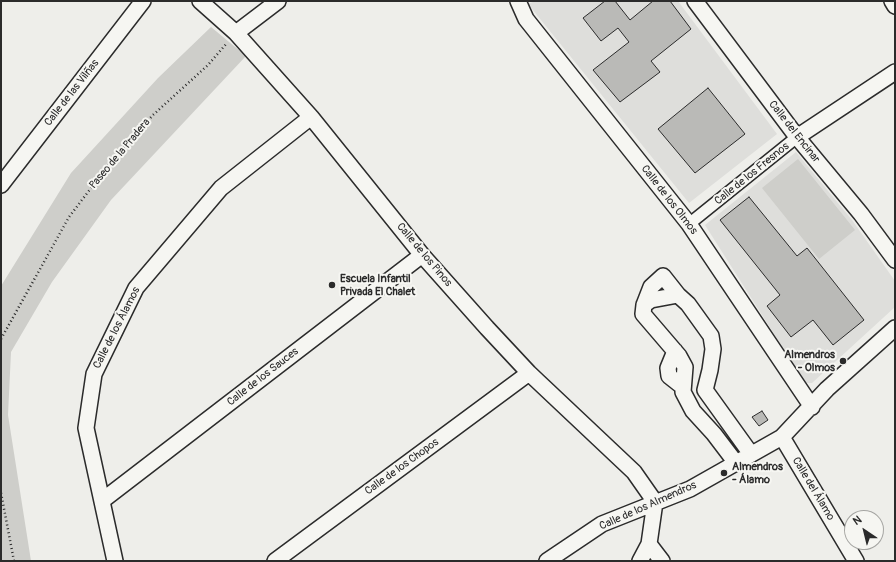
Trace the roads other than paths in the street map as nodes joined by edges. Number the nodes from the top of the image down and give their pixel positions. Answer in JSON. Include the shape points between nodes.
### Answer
{"nodes":[{"id":1,"x":143,"y":1,"type":"edge"},
{"id":2,"x":200,"y":1,"type":"edge"},
{"id":3,"x":278,"y":1,"type":"edge"},
{"id":4,"x":518,"y":1,"type":"edge"},
{"id":5,"x":695,"y":1,"type":"edge"},
{"id":6,"x":892,"y":1,"type":"edge"},
{"id":7,"x":895,"y":6,"type":"edge"},
{"id":8,"x":236,"y":33,"type":"junction"},
{"id":9,"x":895,"y":72,"type":"edge"},
{"id":10,"x":311,"y":117,"type":"junction"},
{"id":11,"x":797,"y":137,"type":"junction"},
{"id":12,"x":1,"y":185,"type":"edge"},
{"id":13,"x":689,"y":224,"type":"junction"},
{"id":14,"x":422,"y":255,"type":"junction"},
{"id":15,"x":895,"y":260,"type":"edge"},
{"id":16,"x":678,"y":295,"type":"junction"},
{"id":17,"x":644,"y":305,"type":"junction"},
{"id":18,"x":895,"y":328,"type":"edge"},
{"id":19,"x":529,"y":372,"type":"junction"},
{"id":20,"x":812,"y":407,"type":"junction"},
{"id":21,"x":782,"y":437,"type":"junction"},
{"id":22,"x":752,"y":454,"type":"junction"},
{"id":23,"x":736,"y":463,"type":"junction"},
{"id":24,"x":103,"y":500,"type":"junction"},
{"id":25,"x":655,"y":502,"type":"junction"},
{"id":26,"x":649,"y":544,"type":"junction"},
{"id":27,"x":115,"y":561,"type":"edge"},
{"id":28,"x":275,"y":561,"type":"edge"},
{"id":29,"x":547,"y":561,"type":"edge"},
{"id":30,"x":640,"y":561,"type":"edge"},
{"id":31,"x":662,"y":561,"type":"edge"},
{"id":32,"x":856,"y":561,"type":"edge"}],
"edges":[{"from":1,"to":12,"type":"street","name":"Calle de las Vilñas"},
{"from":2,"to":8,"type":"street","name":"Calle de los Pinos"},
{"from":3,"to":8,"type":"street"},
{"from":4,"to":13,"type":"street","name":"Calle de los Olmos","via":[[526,19]]},
{"from":5,"to":11,"type":"street","name":"Calle del Encinar"},
{"from":6,"to":7,"type":"street"},
{"from":8,"to":10,"type":"street","name":"Calle de los Pinos"},
{"from":9,"to":11,"type":"street","name":"Calle de los Fresnos"},
{"from":10,"to":14,"type":"street","name":"Calle de los Pinos"},
{"from":10,"to":24,"type":"street","name":"Calle de los Álamos","via":[[221,188],[136,288],[94,374],[86,428]]},
{"from":11,"to":13,"type":"street","name":"Calle de los Fresnos"},
{"from":11,"to":15,"type":"street","name":"Calle del Encinar","via":[[861,214]]},
{"from":13,"to":20,"type":"street","name":"Calle de los Olmos"},
{"from":14,"to":19,"type":"street","name":"Calle de los Pinos"},
{"from":14,"to":24,"type":"street","name":"Calle de los Sauces"},
{"from":16,"to":17,"type":"street","via":[[651,300]]},
{"from":16,"to":17,"type":"street","via":[[663,276],[651,287]]},
{"from":16,"to":22,"type":"street","via":[[688,304],[711,336],[710,370],[705,390]]},
{"from":17,"to":23,"type":"street","via":[[643,314],[675,351],[685,367],[683,392],[693,411]]},
{"from":18,"to":20,"type":"street","name":"Calle de los Almendros","via":[[853,365]]},
{"from":19,"to":25,"type":"street","name":"Calle de los Pinos","via":[[634,472]]},
{"from":19,"to":28,"type":"street","name":"Calle de los Chopos"},
{"from":20,"to":21,"type":"street","name":"Calle de los Almendros"},
{"from":21,"to":22,"type":"street","name":"Calle de los Almendros"},
{"from":21,"to":32,"type":"street","name":"Calle del Álamo"},
{"from":22,"to":23,"type":"street","name":"Calle de los Almendros"},
{"from":23,"to":25,"type":"street","name":"Calle de los Almendros","via":[[690,489]]},
{"from":24,"to":27,"type":"street","name":"Calle de los Álamos"},
{"from":25,"to":26,"type":"street"},
{"from":25,"to":29,"type":"street","name":"Calle de los Almendros","via":[[602,524]]},
{"from":26,"to":30,"type":"street"},
{"from":26,"to":31,"type":"street"}]}
